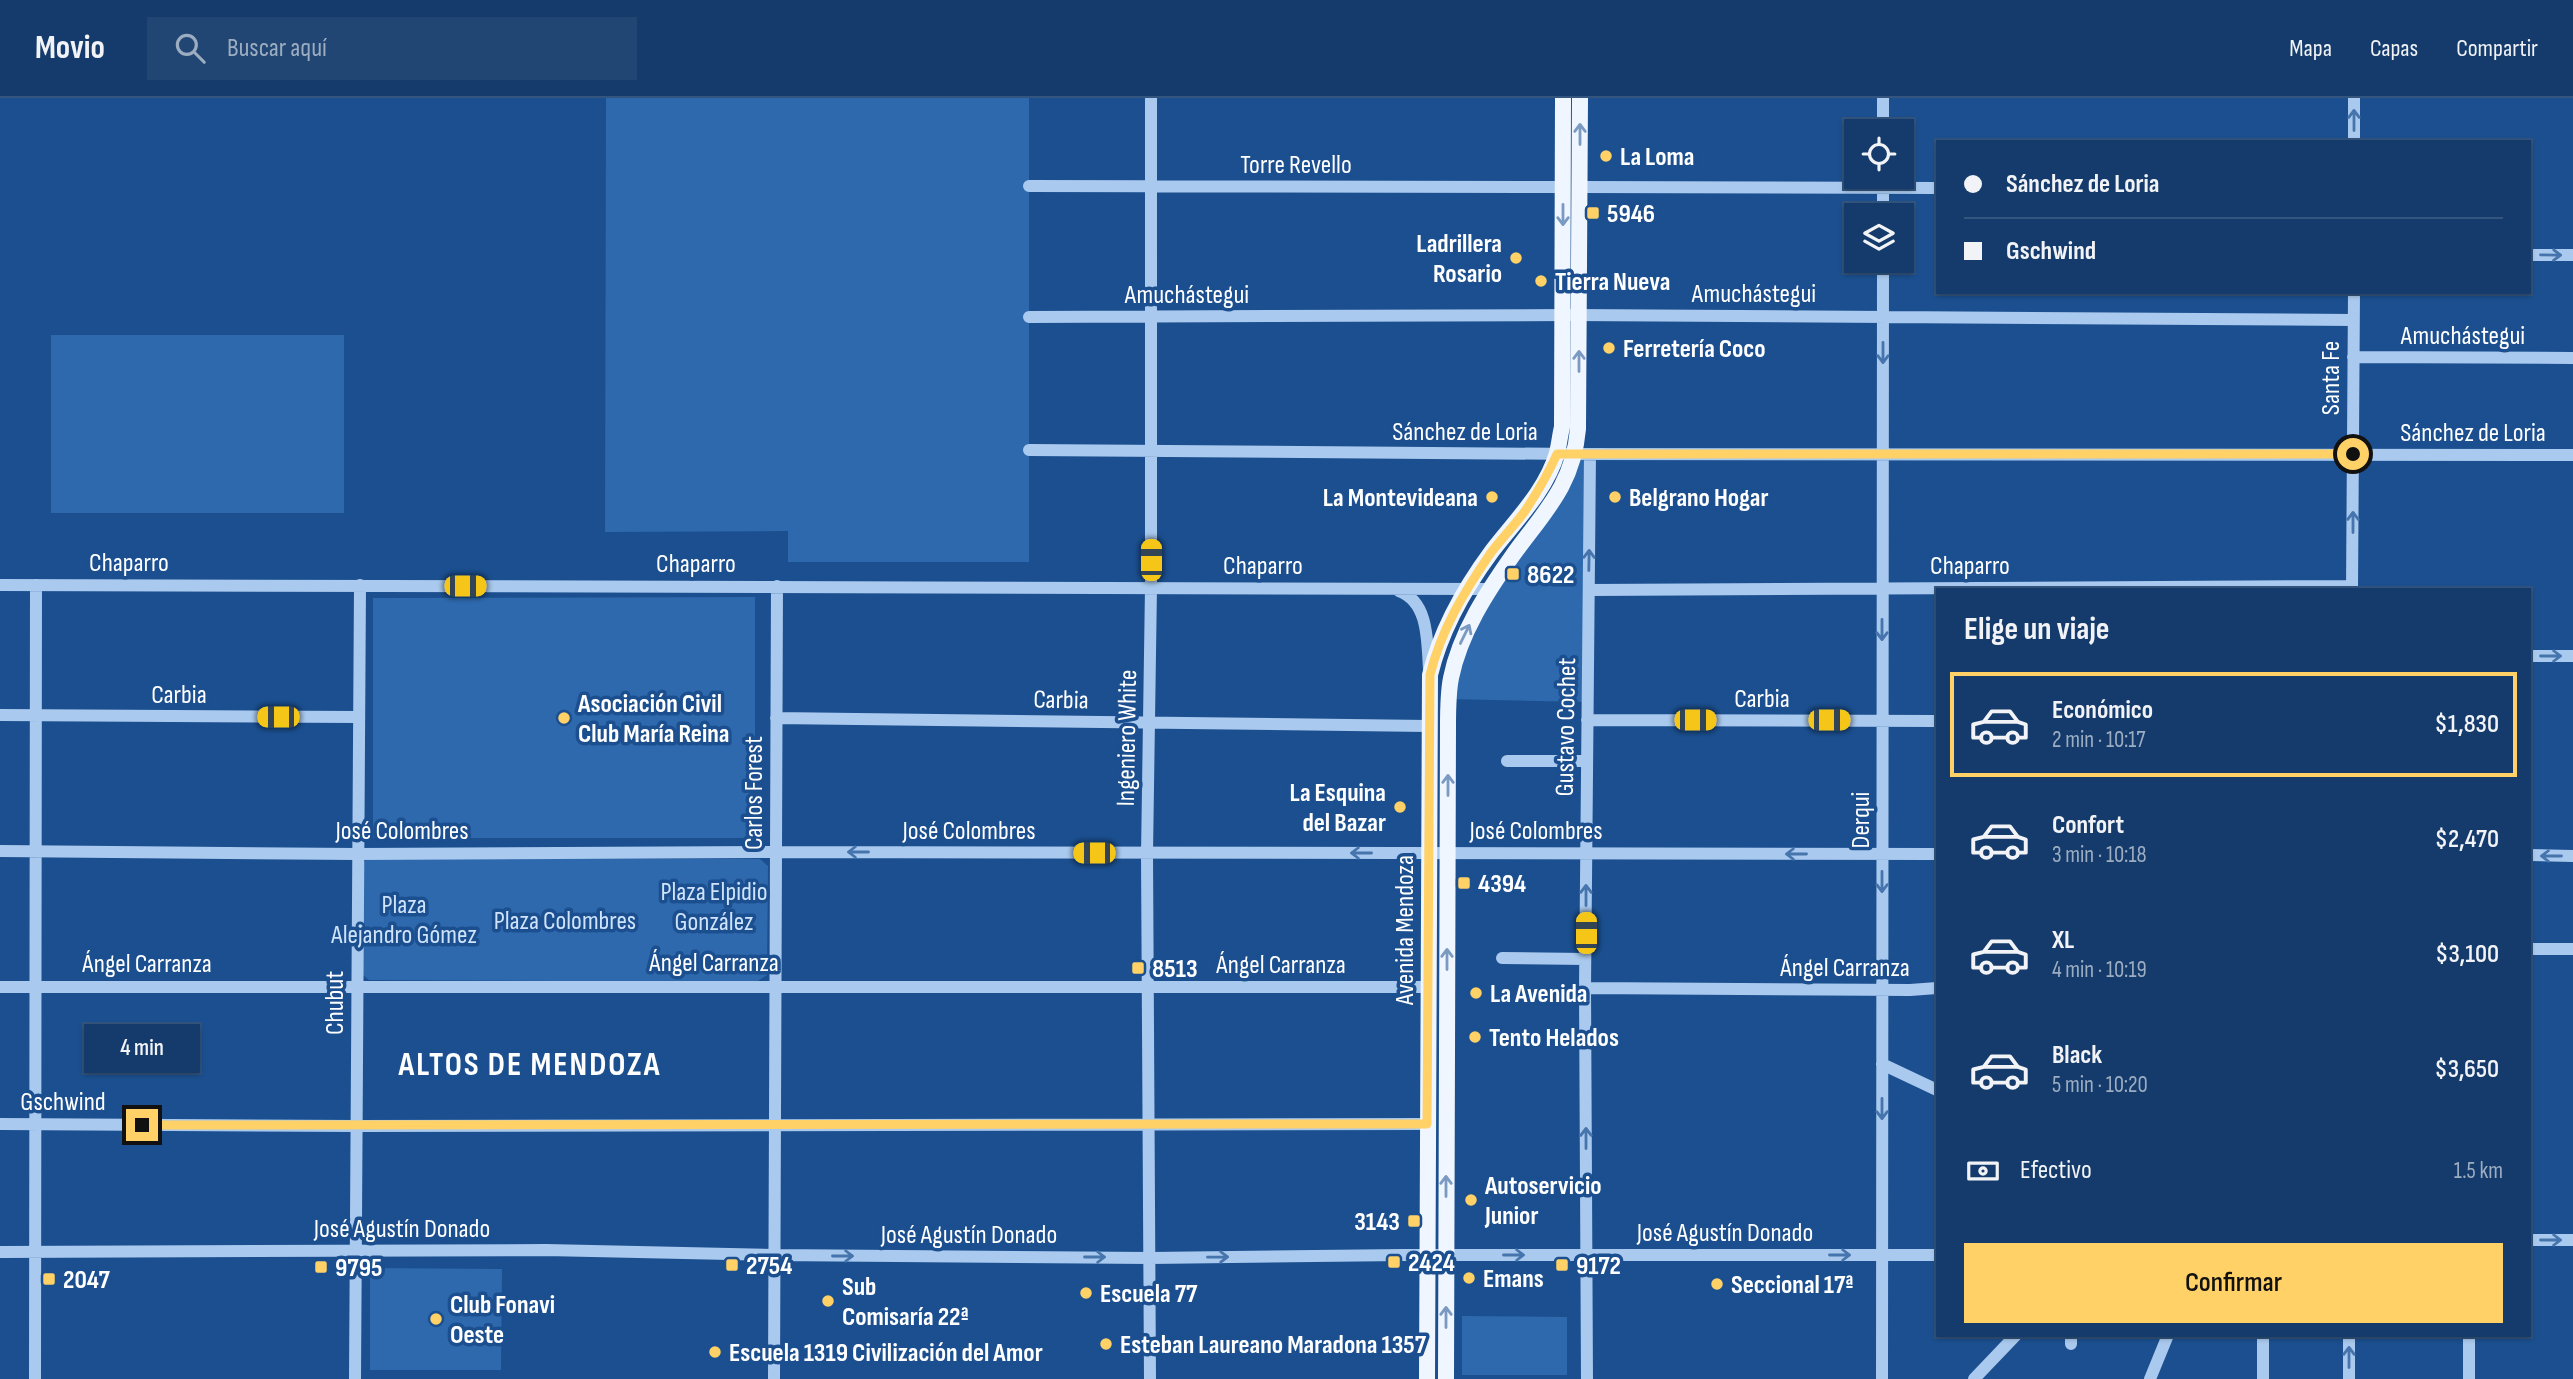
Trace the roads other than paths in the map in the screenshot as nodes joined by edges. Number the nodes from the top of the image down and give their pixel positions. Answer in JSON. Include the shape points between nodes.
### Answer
{"nodes":[{"id":1,"x":1151,"y":98,"type":"edge"},
{"id":2,"x":1563,"y":98,"type":"edge"},
{"id":3,"x":1580,"y":98,"type":"edge"},
{"id":4,"x":1883,"y":98,"type":"edge"},
{"id":5,"x":2354,"y":98,"type":"edge"},
{"id":6,"x":1883,"y":119,"type":"edge"},
{"id":7,"x":2354,"y":140,"type":"edge"},
{"id":8,"x":1844,"y":183,"type":"edge"},
{"id":9,"x":1914,"y":185,"type":"edge"},
{"id":10,"x":1029,"y":186,"type":"dead end"},
{"id":11,"x":1151,"y":186,"type":"junction"},
{"id":12,"x":1571,"y":187,"type":"junction"},
{"id":13,"x":1936,"y":188,"type":"edge"},
{"id":14,"x":2531,"y":255,"type":"edge"},
{"id":15,"x":2573,"y":255,"type":"edge"},
{"id":16,"x":1883,"y":273,"type":"edge"},
{"id":17,"x":2354,"y":294,"type":"edge"},
{"id":18,"x":1571,"y":315,"type":"junction"},
{"id":19,"x":1029,"y":317,"type":"dead end"},
{"id":20,"x":1151,"y":317,"type":"junction"},
{"id":21,"x":1883,"y":317,"type":"junction"},
{"id":22,"x":2353,"y":320,"type":"junction"},
{"id":23,"x":2353,"y":357,"type":"junction"},
{"id":24,"x":2573,"y":358,"type":"edge"},
{"id":25,"x":1029,"y":450,"type":"dead end"},
{"id":26,"x":1151,"y":451,"type":"junction"},
{"id":27,"x":1557,"y":454,"type":"junction"},
{"id":28,"x":1583,"y":454,"type":"junction"},
{"id":29,"x":1883,"y":454,"type":"junction"},
{"id":30,"x":2353,"y":454,"type":"junction"},
{"id":31,"x":2573,"y":454,"type":"edge"},
{"id":32,"x":0,"y":585,"type":"edge"},
{"id":33,"x":36,"y":585,"type":"junction"},
{"id":34,"x":360,"y":585,"type":"junction"},
{"id":35,"x":777,"y":586,"type":"junction"},
{"id":36,"x":1151,"y":587,"type":"junction"},
{"id":37,"x":2352,"y":588,"type":"edge"},
{"id":38,"x":1392,"y":589,"type":"junction"},
{"id":39,"x":1468,"y":589,"type":"junction"},
{"id":40,"x":1490,"y":589,"type":"junction"},
{"id":41,"x":1882,"y":589,"type":"junction"},
{"id":42,"x":1936,"y":589,"type":"edge"},
{"id":43,"x":1589,"y":590,"type":"junction"},
{"id":44,"x":2531,"y":656,"type":"edge"},
{"id":45,"x":2573,"y":656,"type":"edge"},
{"id":46,"x":1430,"y":675,"type":"junction"},
{"id":47,"x":0,"y":715,"type":"edge"},
{"id":48,"x":36,"y":716,"type":"junction"},
{"id":49,"x":358,"y":718,"type":"junction"},
{"id":50,"x":776,"y":718,"type":"junction"},
{"id":51,"x":1587,"y":720,"type":"junction"},
{"id":52,"x":1882,"y":721,"type":"junction"},
{"id":53,"x":1936,"y":721,"type":"edge"},
{"id":54,"x":1150,"y":722,"type":"junction"},
{"id":55,"x":1428,"y":726,"type":"junction"},
{"id":56,"x":1507,"y":761,"type":"dead end"},
{"id":57,"x":1587,"y":761,"type":"junction"},
{"id":58,"x":0,"y":850,"type":"edge"},
{"id":59,"x":36,"y":850,"type":"junction"},
{"id":60,"x":776,"y":852,"type":"junction"},
{"id":61,"x":1147,"y":853,"type":"junction"},
{"id":62,"x":1429,"y":853,"type":"junction"},
{"id":63,"x":1448,"y":853,"type":"junction"},
{"id":64,"x":1586,"y":853,"type":"junction"},
{"id":65,"x":357,"y":854,"type":"junction"},
{"id":66,"x":1882,"y":854,"type":"junction"},
{"id":67,"x":1936,"y":854,"type":"edge"},
{"id":68,"x":2531,"y":855,"type":"edge"},
{"id":69,"x":2573,"y":856,"type":"edge"},
{"id":70,"x":2531,"y":949,"type":"edge"},
{"id":71,"x":2573,"y":949,"type":"edge"},
{"id":72,"x":1502,"y":958,"type":"dead end"},
{"id":73,"x":1585,"y":959,"type":"junction"},
{"id":74,"x":356,"y":985,"type":"junction"},
{"id":75,"x":775,"y":985,"type":"junction"},
{"id":76,"x":36,"y":986,"type":"junction"},
{"id":77,"x":1149,"y":986,"type":"junction"},
{"id":78,"x":0,"y":987,"type":"edge"},
{"id":79,"x":1429,"y":987,"type":"junction"},
{"id":80,"x":1585,"y":988,"type":"junction"},
{"id":81,"x":1936,"y":988,"type":"edge"},
{"id":82,"x":1882,"y":990,"type":"junction"},
{"id":83,"x":1882,"y":1064,"type":"junction"},
{"id":84,"x":1936,"y":1090,"type":"edge"},
{"id":85,"x":775,"y":1123,"type":"junction"},
{"id":86,"x":1149,"y":1123,"type":"junction"},
{"id":87,"x":0,"y":1124,"type":"edge"},
{"id":88,"x":35,"y":1124,"type":"junction"},
{"id":89,"x":1427,"y":1124,"type":"junction"},
{"id":90,"x":356,"y":1126,"type":"junction"},
{"id":91,"x":2531,"y":1240,"type":"edge"},
{"id":92,"x":2573,"y":1240,"type":"edge"},
{"id":93,"x":355,"y":1251,"type":"junction"},
{"id":94,"x":0,"y":1252,"type":"edge"},
{"id":95,"x":35,"y":1252,"type":"junction"},
{"id":96,"x":774,"y":1255,"type":"junction"},
{"id":97,"x":1427,"y":1255,"type":"junction"},
{"id":98,"x":1446,"y":1255,"type":"junction"},
{"id":99,"x":1586,"y":1255,"type":"junction"},
{"id":100,"x":1882,"y":1255,"type":"junction"},
{"id":101,"x":1936,"y":1255,"type":"edge"},
{"id":102,"x":1150,"y":1258,"type":"junction"},
{"id":103,"x":2014,"y":1337,"type":"edge"},
{"id":104,"x":2167,"y":1337,"type":"edge"},
{"id":105,"x":2263,"y":1337,"type":"edge"},
{"id":106,"x":2349,"y":1337,"type":"edge"},
{"id":107,"x":2469,"y":1337,"type":"edge"},
{"id":108,"x":35,"y":1379,"type":"edge"},
{"id":109,"x":355,"y":1379,"type":"edge"},
{"id":110,"x":774,"y":1379,"type":"edge"},
{"id":111,"x":1150,"y":1379,"type":"edge"},
{"id":112,"x":1427,"y":1379,"type":"edge"},
{"id":113,"x":1446,"y":1379,"type":"edge"},
{"id":114,"x":1587,"y":1379,"type":"edge"},
{"id":115,"x":1882,"y":1379,"type":"edge"},
{"id":116,"x":1973,"y":1379,"type":"edge"},
{"id":117,"x":2150,"y":1379,"type":"edge"},
{"id":118,"x":2263,"y":1379,"type":"edge"},
{"id":119,"x":2349,"y":1379,"type":"edge"},
{"id":120,"x":2469,"y":1379,"type":"edge"}],
"edges":[{"from":1,"to":11,"type":"street","name":"Ingeniero White"},
{"from":2,"to":12,"type":"main road","name":"Avenida Mendoza"},
{"from":12,"to":3,"type":"main road","name":"Avenida Mendoza","one_way":true},
{"from":4,"to":6,"type":"street"},
{"from":7,"to":5,"type":"street","one_way":true},
{"from":8,"to":12,"type":"street","name":"Torre Revello"},
{"from":9,"to":13,"type":"street","name":"Torre Revello"},
{"from":10,"to":11,"type":"street","name":"Torre Revello"},
{"from":11,"to":12,"type":"street","name":"Torre Revello"},
{"from":11,"to":20,"type":"street","name":"Ingeniero White"},
{"from":12,"to":18,"type":"main road","name":"Avenida Mendoza"},
{"from":14,"to":15,"type":"street","one_way":true},
{"from":16,"to":21,"type":"street","name":"Derqui"},
{"from":17,"to":22,"type":"street","name":"Santa Fe"},
{"from":18,"to":20,"type":"street","name":"Amuchástegui"},
{"from":18,"to":21,"type":"street","name":"Amuchástegui"},
{"from":18,"to":27,"type":"main road","name":"Avenida Mendoza"},
{"from":28,"to":18,"type":"main road","name":"Avenida Mendoza","one_way":true},
{"from":19,"to":20,"type":"street","name":"Amuchástegui"},
{"from":20,"to":26,"type":"street","name":"Ingeniero White"},
{"from":21,"to":22,"type":"street","name":"Amuchástegui"},
{"from":21,"to":29,"type":"street","name":"Derqui","one_way":true},
{"from":22,"to":23,"type":"street","name":"Santa Fe"},
{"from":23,"to":24,"type":"street","name":"Amuchástegui"},
{"from":23,"to":30,"type":"street","name":"Santa Fe"},
{"from":25,"to":26,"type":"street","name":"Sánchez de Loria"},
{"from":26,"to":27,"type":"street","name":"Sánchez de Loria"},
{"from":26,"to":36,"type":"street","name":"Ingeniero White"},
{"from":27,"to":28,"type":"street","name":"Sánchez de Loria"},
{"from":27,"to":39,"type":"main road","name":"Avenida Mendoza","via":[[1525,511]]},
{"from":28,"to":29,"type":"street","name":"Sánchez de Loria"},
{"from":28,"to":40,"type":"main road","name":"Avenida Mendoza"},
{"from":43,"to":28,"type":"street","name":"Gustavo Cochet","one_way":true},
{"from":29,"to":30,"type":"street","name":"Sánchez de Loria"},
{"from":29,"to":41,"type":"street","name":"Derqui"},
{"from":30,"to":31,"type":"street","name":"Sánchez de Loria"},
{"from":37,"to":30,"type":"street","name":"Santa Fe","one_way":true},
{"from":32,"to":33,"type":"street","name":"Chaparro"},
{"from":33,"to":34,"type":"street","name":"Chaparro"},
{"from":33,"to":48,"type":"street"},
{"from":34,"to":35,"type":"street","name":"Chaparro"},
{"from":34,"to":49,"type":"street","name":"Chubut"},
{"from":35,"to":36,"type":"street","name":"Chaparro"},
{"from":35,"to":50,"type":"street","name":"Carlos Forest"},
{"from":36,"to":38,"type":"street","name":"Chaparro"},
{"from":36,"to":54,"type":"street","name":"Ingeniero White"},
{"from":38,"to":39,"type":"street","name":"Chaparro"},
{"from":38,"to":46,"type":"street","via":[[1412,596],[1422,612]]},
{"from":39,"to":40,"type":"street","name":"Chaparro"},
{"from":39,"to":46,"type":"main road","name":"Avenida Mendoza","via":[[1451,614]]},
{"from":63,"to":40,"type":"main road","name":"Avenida Mendoza","one_way":true,"via":[[1450,679],[1459,648]]},
{"from":41,"to":42,"type":"street","name":"Chaparro"},
{"from":41,"to":43,"type":"street","name":"Chaparro"},
{"from":41,"to":52,"type":"street","name":"Derqui","one_way":true},
{"from":43,"to":51,"type":"street","name":"Gustavo Cochet"},
{"from":44,"to":45,"type":"street","one_way":true},
{"from":46,"to":55,"type":"main road","name":"Avenida Mendoza"},
{"from":47,"to":48,"type":"street","name":"Carbia"},
{"from":48,"to":49,"type":"street","name":"Carbia"},
{"from":48,"to":59,"type":"street"},
{"from":49,"to":65,"type":"street","name":"Chubut"},
{"from":50,"to":54,"type":"street","name":"Carbia"},
{"from":50,"to":60,"type":"street","name":"Carlos Forest"},
{"from":51,"to":52,"type":"street","name":"Carbia"},
{"from":51,"to":57,"type":"street","name":"Gustavo Cochet"},
{"from":52,"to":53,"type":"street","name":"Carbia"},
{"from":52,"to":66,"type":"street","name":"Derqui"},
{"from":54,"to":55,"type":"street","name":"Carbia"},
{"from":54,"to":61,"type":"street","name":"Ingeniero White"},
{"from":55,"to":62,"type":"main road","name":"Avenida Mendoza"},
{"from":56,"to":57,"type":"street"},
{"from":57,"to":64,"type":"street","name":"Gustavo Cochet"},
{"from":58,"to":59,"type":"street","name":"José Colombres"},
{"from":59,"to":65,"type":"street","name":"José Colombres"},
{"from":59,"to":76,"type":"street"},
{"from":61,"to":60,"type":"street","name":"José Colombres","one_way":true},
{"from":60,"to":65,"type":"street","name":"José Colombres"},
{"from":60,"to":75,"type":"street","name":"Carlos Forest"},
{"from":62,"to":61,"type":"street","name":"José Colombres","one_way":true},
{"from":61,"to":77,"type":"street","name":"Ingeniero White"},
{"from":62,"to":63,"type":"street","name":"José Colombres"},
{"from":62,"to":79,"type":"main road","name":"Avenida Mendoza"},
{"from":63,"to":64,"type":"street","name":"José Colombres"},
{"from":98,"to":63,"type":"main road","name":"Avenida Mendoza","one_way":true},
{"from":66,"to":64,"type":"street","name":"José Colombres","one_way":true},
{"from":73,"to":64,"type":"street","name":"Gustavo Cochet","one_way":true},
{"from":65,"to":74,"type":"street","name":"Chubut"},
{"from":66,"to":67,"type":"street","name":"José Colombres"},
{"from":66,"to":82,"type":"street","name":"Derqui","one_way":true},
{"from":69,"to":68,"type":"street","one_way":true},
{"from":70,"to":71,"type":"street"},
{"from":72,"to":73,"type":"street"},
{"from":73,"to":80,"type":"street","name":"Gustavo Cochet"},
{"from":74,"to":75,"type":"street","name":"Ángel Carranza"},
{"from":74,"to":76,"type":"street","name":"Ángel Carranza"},
{"from":74,"to":90,"type":"street","name":"Chubut"},
{"from":75,"to":77,"type":"street","name":"Ángel Carranza"},
{"from":75,"to":85,"type":"street","name":"Carlos Forest"},
{"from":76,"to":78,"type":"street","name":"Ángel Carranza"},
{"from":76,"to":88,"type":"street"},
{"from":77,"to":79,"type":"street","name":"Ángel Carranza"},
{"from":77,"to":86,"type":"street","name":"Ingeniero White"},
{"from":79,"to":89,"type":"main road","name":"Avenida Mendoza"},
{"from":80,"to":82,"type":"street","name":"Ángel Carranza"},
{"from":99,"to":80,"type":"street","name":"Gustavo Cochet","one_way":true},
{"from":81,"to":82,"type":"street","name":"Ángel Carranza"},
{"from":82,"to":83,"type":"street","name":"Derqui"},
{"from":83,"to":84,"type":"street"},
{"from":83,"to":100,"type":"street","name":"Derqui","one_way":true},
{"from":85,"to":86,"type":"street","name":"Gschwind"},
{"from":85,"to":90,"type":"street","name":"Gschwind"},
{"from":85,"to":96,"type":"street","name":"Carlos Forest"},
{"from":86,"to":89,"type":"street","name":"Gschwind"},
{"from":86,"to":102,"type":"street","name":"Ingeniero White"},
{"from":87,"to":88,"type":"street","name":"Gschwind"},
{"from":88,"to":90,"type":"street","name":"Gschwind"},
{"from":88,"to":95,"type":"street"},
{"from":89,"to":97,"type":"main road","name":"Avenida Mendoza"},
{"from":90,"to":93,"type":"street","name":"Chubut"},
{"from":91,"to":92,"type":"street","one_way":true},
{"from":93,"to":95,"type":"street","name":"José Agustín Donado"},
{"from":93,"to":96,"type":"street","name":"José Agustín Donado"},
{"from":93,"to":109,"type":"street","name":"Chubut"},
{"from":94,"to":95,"type":"street","name":"José Agustín Donado"},
{"from":95,"to":108,"type":"street"},
{"from":96,"to":102,"type":"street","name":"José Agustín Donado","one_way":true},
{"from":96,"to":110,"type":"street","name":"Carlos Forest"},
{"from":97,"to":98,"type":"street","name":"José Agustín Donado"},
{"from":102,"to":97,"type":"street","name":"José Agustín Donado","one_way":true},
{"from":97,"to":112,"type":"main road","name":"Avenida Mendoza"},
{"from":98,"to":99,"type":"street","name":"José Agustín Donado","one_way":true},
{"from":113,"to":98,"type":"main road","name":"Avenida Mendoza","one_way":true},
{"from":99,"to":100,"type":"street","name":"José Agustín Donado","one_way":true},
{"from":99,"to":114,"type":"street","name":"Gustavo Cochet"},
{"from":100,"to":101,"type":"street","name":"José Agustín Donado"},
{"from":100,"to":115,"type":"street","name":"Derqui"},
{"from":102,"to":111,"type":"street","name":"Ingeniero White"},
{"from":103,"to":116,"type":"street"},
{"from":104,"to":117,"type":"street"},
{"from":105,"to":118,"type":"street"},
{"from":119,"to":106,"type":"street","one_way":true},
{"from":107,"to":120,"type":"street"}]}
